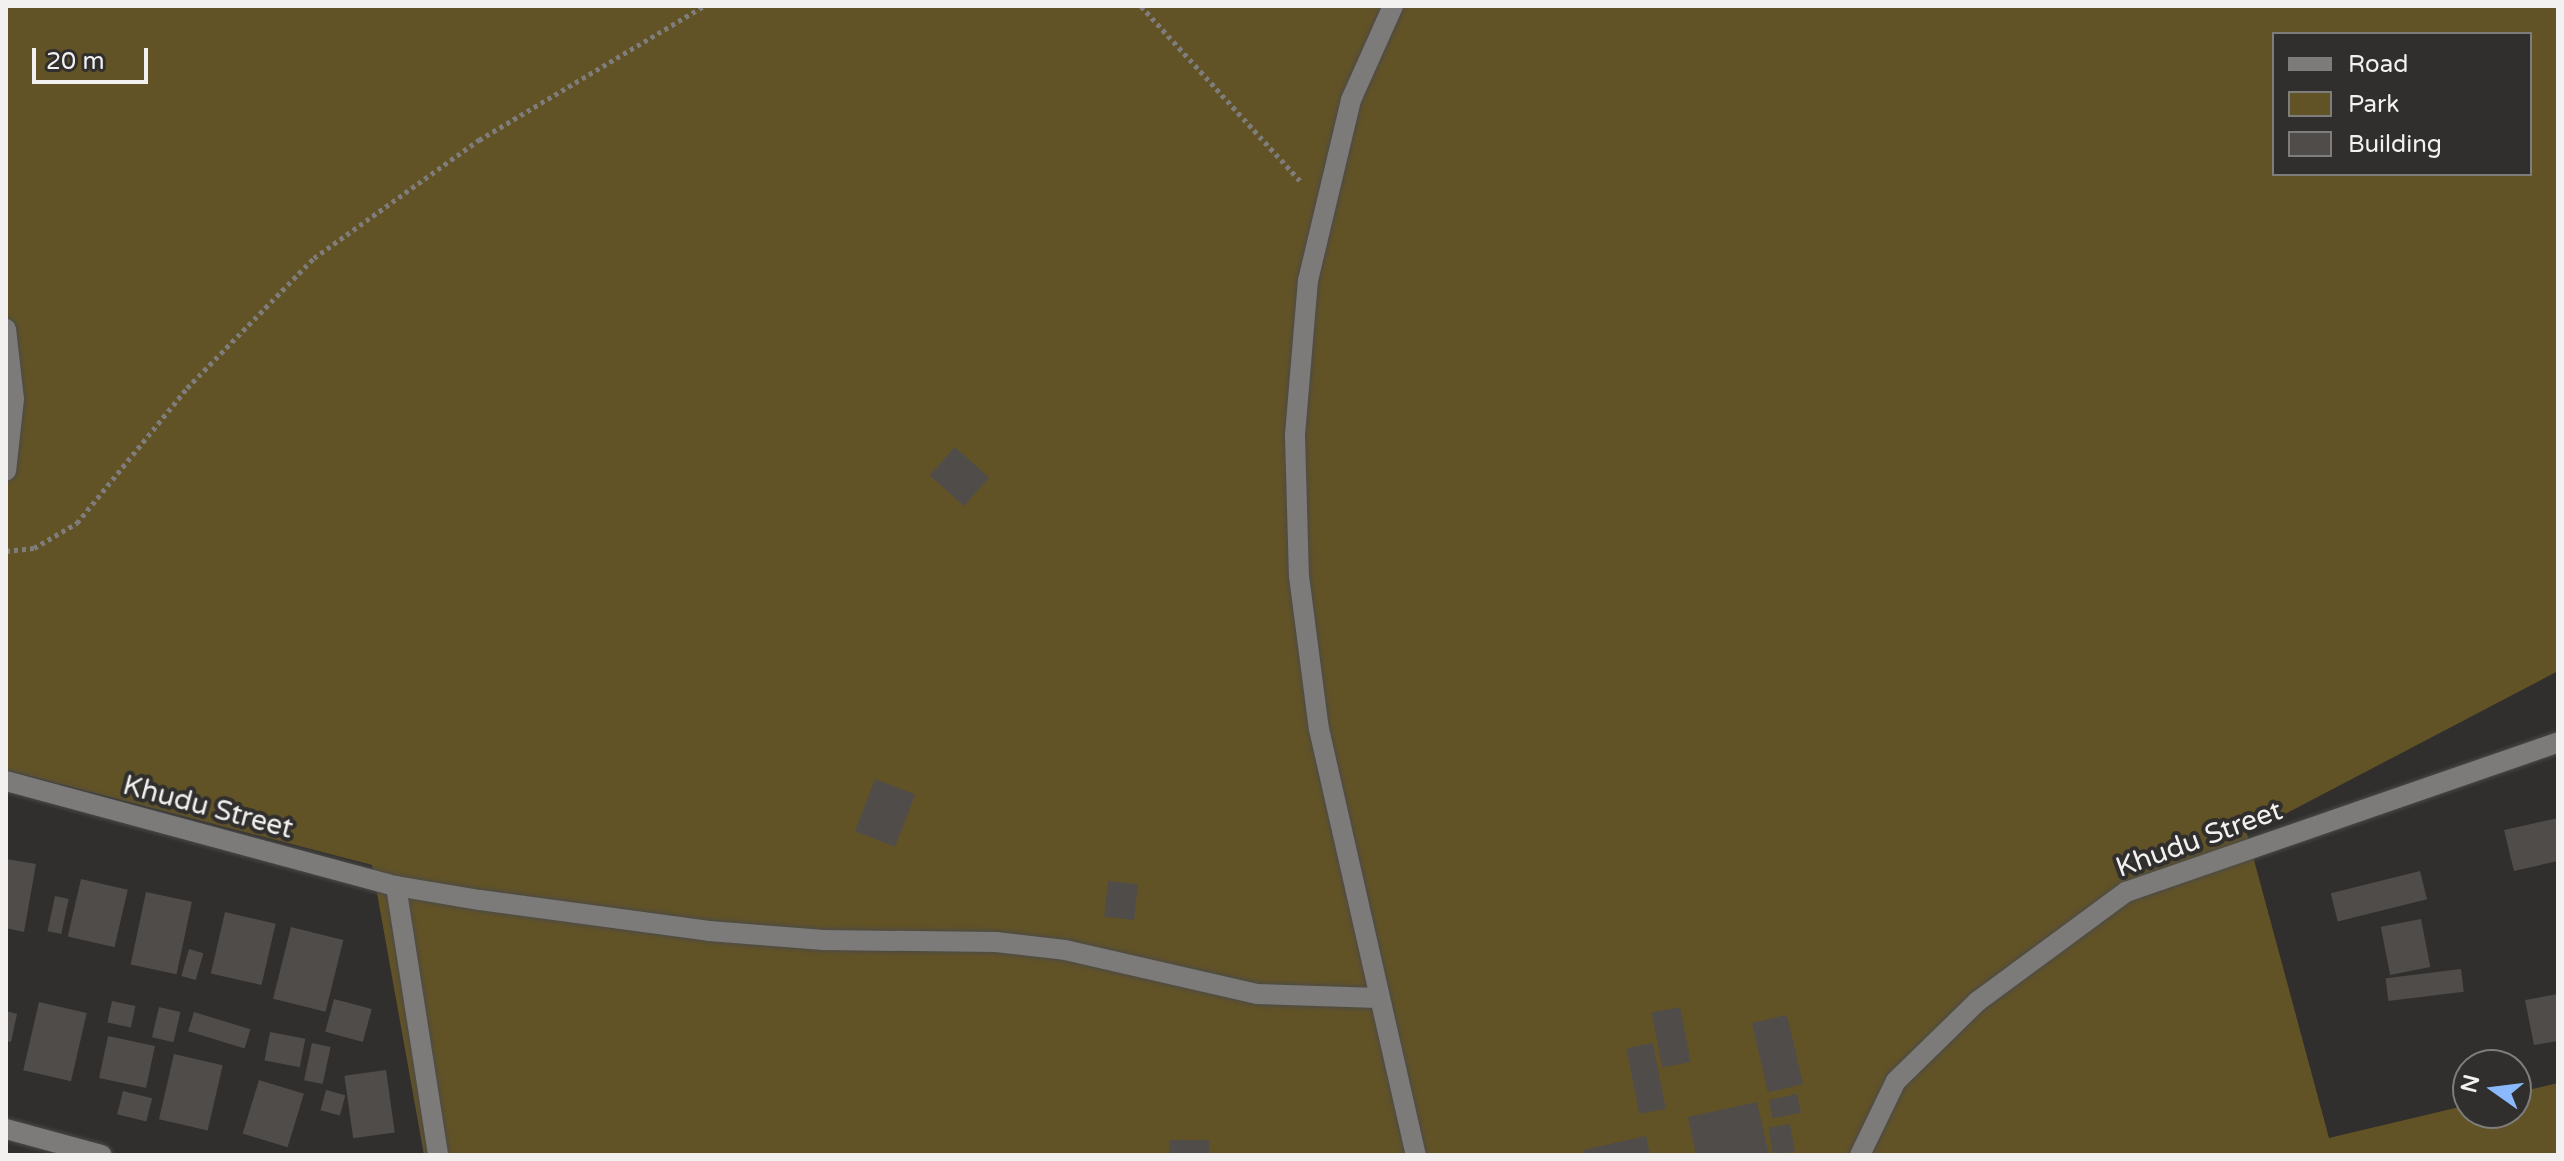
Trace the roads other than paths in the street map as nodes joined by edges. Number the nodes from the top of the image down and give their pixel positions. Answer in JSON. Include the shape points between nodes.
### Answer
{"nodes":[{"id":1,"x":1393,"y":6,"type":"edge"},
{"id":2,"x":6,"y":329,"type":"edge"},
{"id":3,"x":8,"y":440,"type":"edge"},
{"id":4,"x":6,"y":471,"type":"edge"},
{"id":5,"x":2558,"y":742,"type":"edge"},
{"id":6,"x":6,"y":781,"type":"edge"},
{"id":7,"x":396,"y":886,"type":"junction"},
{"id":8,"x":1378,"y":998,"type":"junction"},
{"id":9,"x":6,"y":1129,"type":"edge"},
{"id":10,"x":102,"y":1155,"type":"edge"},
{"id":11,"x":438,"y":1155,"type":"edge"},
{"id":12,"x":1416,"y":1155,"type":"edge"},
{"id":13,"x":1860,"y":1155,"type":"edge"}],
"edges":[{"from":1,"to":8,"type":"street","via":[[1351,100],[1298,349],[1299,576],[1319,729]]},
{"from":2,"to":3,"type":"street","via":[[14,399]]},
{"from":3,"to":4,"type":"street"},
{"from":5,"to":13,"type":"street","name":"Khudu Street","via":[[2126,892],[1978,1001],[1896,1081]]},
{"from":6,"to":7,"type":"street","name":"Khudu Street"},
{"from":7,"to":8,"type":"street","name":"Khudu Street","via":[[709,931],[1051,948],[1257,994]]},
{"from":7,"to":11,"type":"street"},
{"from":8,"to":12,"type":"street"},
{"from":9,"to":10,"type":"street"}]}
